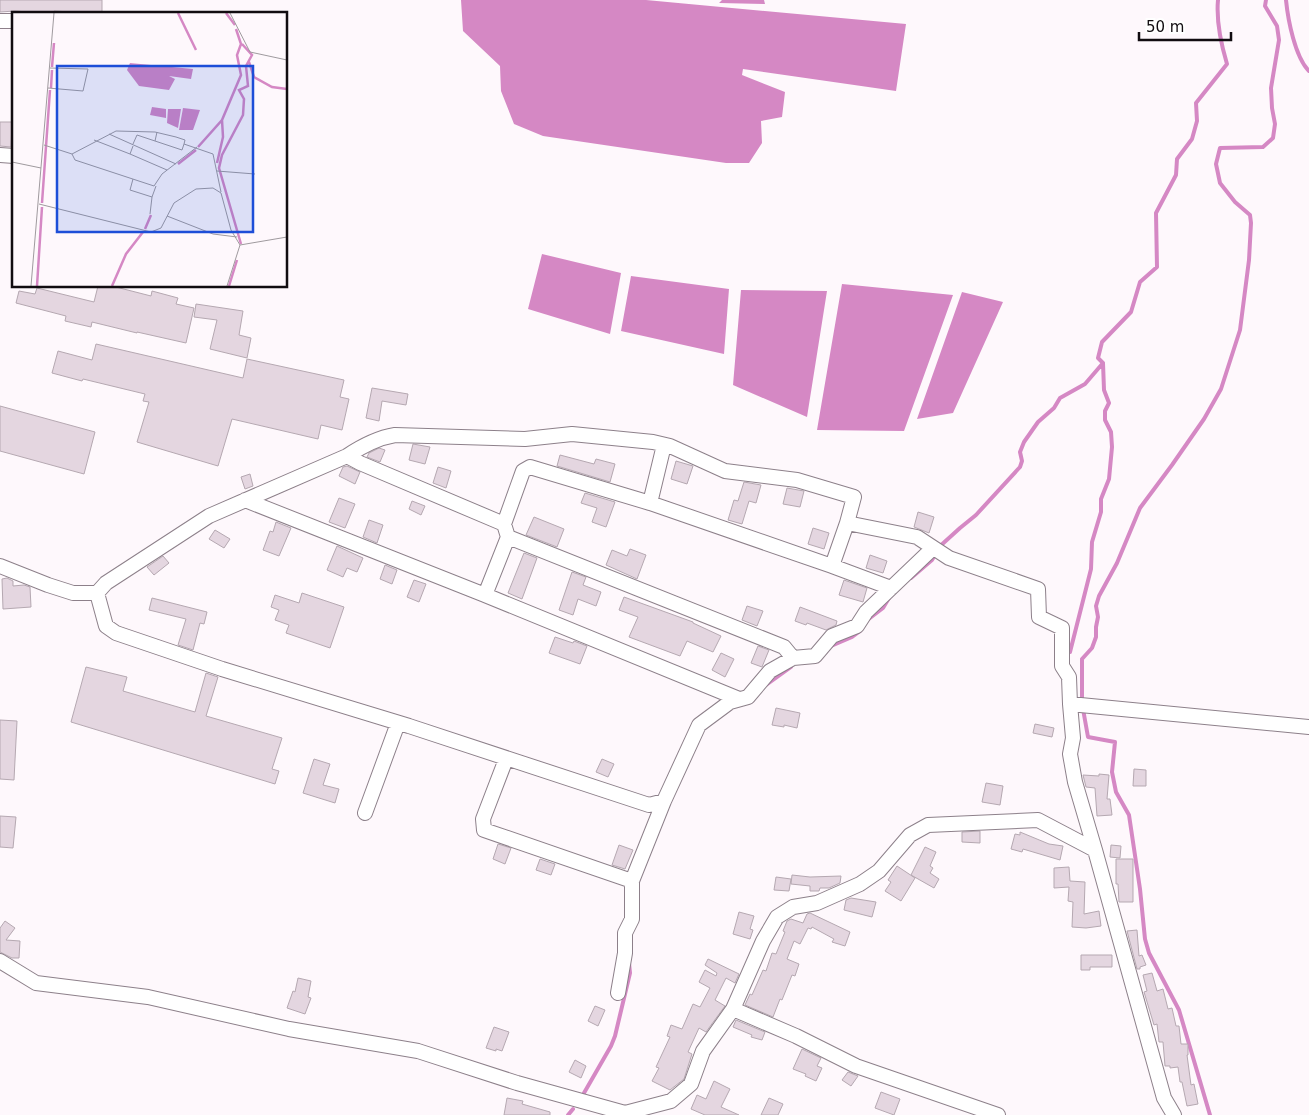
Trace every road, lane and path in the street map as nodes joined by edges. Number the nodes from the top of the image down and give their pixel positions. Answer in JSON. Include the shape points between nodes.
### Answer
{"nodes":[{"id":1,"x":664,"y":445,"type":"junction"},
{"id":2,"x":347,"y":456,"type":"junction"},
{"id":3,"x":245,"y":500,"type":"junction"},
{"id":4,"x":650,"y":503,"type":"junction"},
{"id":5,"x":847,"y":523,"type":"junction"},
{"id":6,"x":504,"y":524,"type":"junction"},
{"id":7,"x":508,"y":537,"type":"junction"},
{"id":8,"x":933,"y":548,"type":"junction"},
{"id":9,"x":0,"y":566,"type":"edge"},
{"id":10,"x":832,"y":566,"type":"junction"},
{"id":11,"x":891,"y":588,"type":"junction"},
{"id":12,"x":97,"y":593,"type":"junction"},
{"id":13,"x":485,"y":595,"type":"junction"},
{"id":14,"x":793,"y":658,"type":"junction"},
{"id":15,"x":739,"y":699,"type":"junction"},
{"id":16,"x":1078,"y":704,"type":"junction"},
{"id":17,"x":398,"y":723,"type":"junction"},
{"id":18,"x":1309,"y":726,"type":"edge"},
{"id":19,"x":506,"y":759,"type":"junction"},
{"id":20,"x":664,"y":801,"type":"junction"},
{"id":21,"x":365,"y":813,"type":"dead end"},
{"id":22,"x":1095,"y":850,"type":"junction"},
{"id":23,"x":632,"y":881,"type":"junction"},
{"id":24,"x":0,"y":961,"type":"edge"},
{"id":25,"x":618,"y":992,"type":"dead end"},
{"id":26,"x":733,"y":1010,"type":"junction"},
{"id":27,"x":998,"y":1115,"type":"edge"},
{"id":28,"x":1174,"y":1115,"type":"edge"}],
"edges":[{"from":1,"to":2,"type":"street","via":[[572,434],[525,439],[395,435],[366,444]]},
{"from":1,"to":4,"type":"street"},
{"from":1,"to":5,"type":"street","via":[[725,471],[797,480],[854,497]]},
{"from":2,"to":3,"type":"street"},
{"from":2,"to":6,"type":"street"},
{"from":3,"to":12,"type":"street","via":[[209,516],[106,583]]},
{"from":3,"to":13,"type":"street"},
{"from":4,"to":6,"type":"street","via":[[530,467],[522,471]]},
{"from":4,"to":10,"type":"street"},
{"from":5,"to":8,"type":"street","via":[[917,537]]},
{"from":5,"to":10,"type":"street"},
{"from":6,"to":7,"type":"street"},
{"from":7,"to":13,"type":"street"},
{"from":7,"to":14,"type":"street","via":[[784,647]]},
{"from":8,"to":11,"type":"street"},
{"from":8,"to":16,"type":"street","via":[[949,558],[1038,589],[1039,617],[1062,628],[1062,666]]},
{"from":9,"to":12,"type":"street","via":[[73,593]]},
{"from":10,"to":11,"type":"street"},
{"from":11,"to":14,"type":"street","via":[[866,612],[857,626],[832,636],[814,656]]},
{"from":12,"to":17,"type":"street","via":[[106,626],[116,633]]},
{"from":13,"to":15,"type":"street"},
{"from":14,"to":15,"type":"street","via":[[770,672],[748,696]]},
{"from":15,"to":20,"type":"street","via":[[699,725]]},
{"from":16,"to":18,"type":"street"},
{"from":16,"to":22,"type":"street","via":[[1070,754]]},
{"from":17,"to":19,"type":"street"},
{"from":17,"to":21,"type":"street"},
{"from":19,"to":20,"type":"street","via":[[649,805]]},
{"from":19,"to":23,"type":"street","via":[[483,819],[484,830]]},
{"from":20,"to":23,"type":"street"},
{"from":22,"to":26,"type":"street","via":[[1038,820],[928,825],[910,835],[879,871],[860,884],[817,903],[793,907],[777,916],[763,940]]},
{"from":22,"to":28,"type":"street","via":[[1164,1098]]},
{"from":23,"to":25,"type":"street","via":[[632,919],[626,933]]},
{"from":24,"to":26,"type":"street","via":[[36,983],[148,997],[289,1029],[418,1052],[625,1113],[671,1101],[691,1084],[703,1052]]},
{"from":26,"to":27,"type":"street","via":[[856,1066]]}]}
